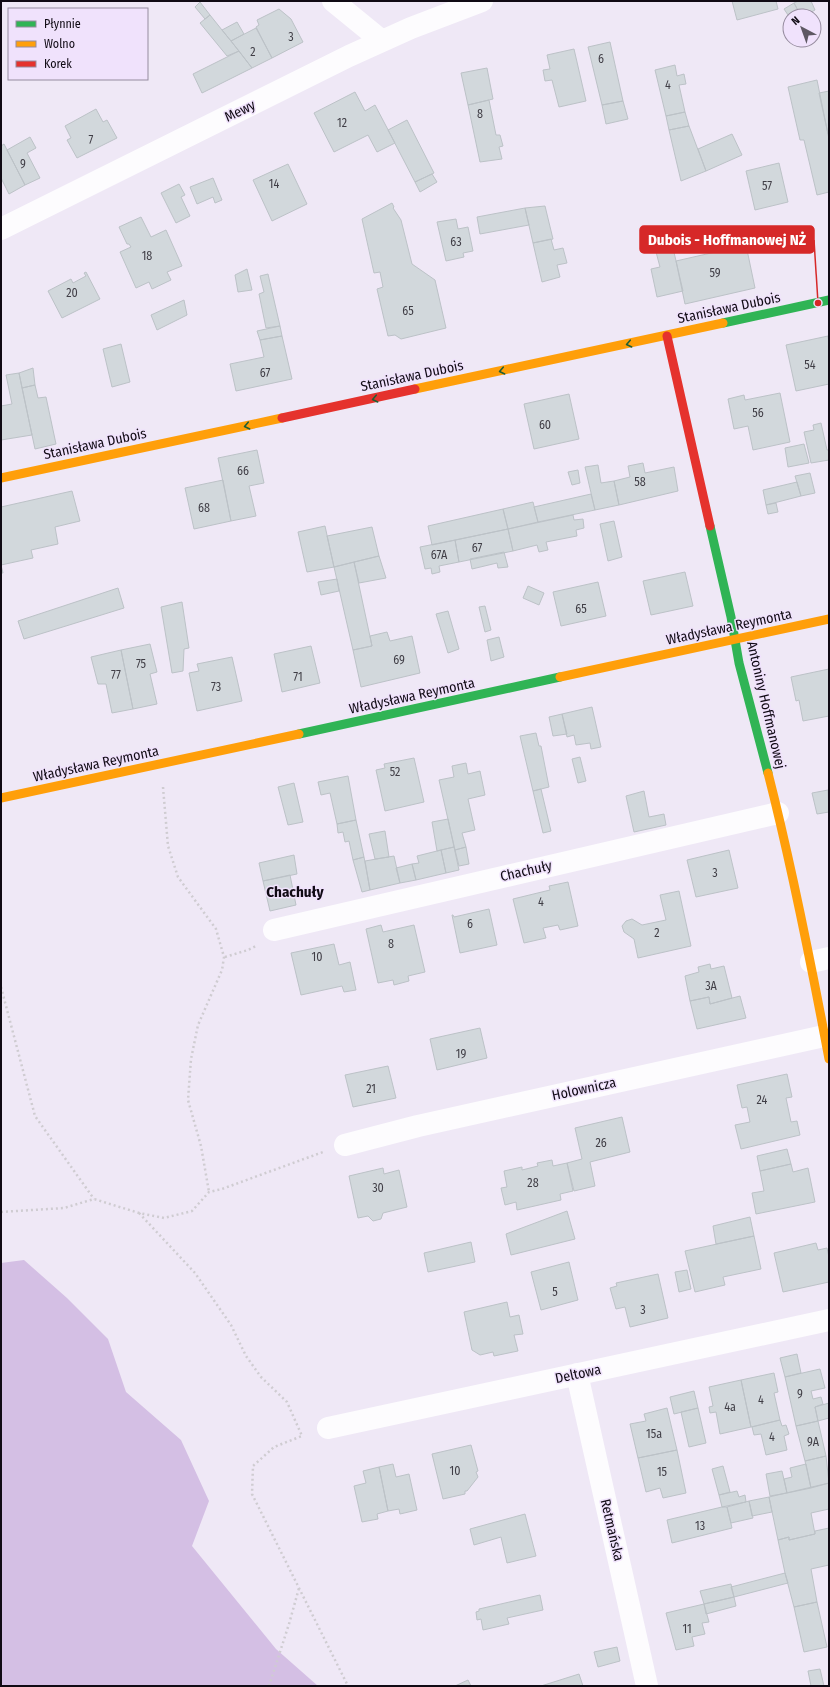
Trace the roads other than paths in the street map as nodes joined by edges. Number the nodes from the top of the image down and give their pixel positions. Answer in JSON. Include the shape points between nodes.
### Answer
{"nodes":[{"id":1,"x":333,"y":1,"type":"edge"},
{"id":2,"x":482,"y":1,"type":"edge"},
{"id":3,"x":382,"y":41,"type":"junction"},
{"id":4,"x":1,"y":229,"type":"edge"},
{"id":5,"x":829,"y":300,"type":"edge"},
{"id":6,"x":667,"y":336,"type":"junction"},
{"id":7,"x":1,"y":478,"type":"edge"},
{"id":8,"x":829,"y":619,"type":"edge"},
{"id":9,"x":736,"y":640,"type":"junction"},
{"id":10,"x":1,"y":798,"type":"edge"},
{"id":11,"x":778,"y":813,"type":"junction"},
{"id":12,"x":274,"y":930,"type":"road end"},
{"id":13,"x":820,"y":960,"type":"edge"},
{"id":14,"x":824,"y":1036,"type":"junction"},
{"id":15,"x":829,"y":1059,"type":"edge"},
{"id":16,"x":345,"y":1145,"type":"road end"},
{"id":17,"x":829,"y":1320,"type":"edge"},
{"id":18,"x":577,"y":1374,"type":"junction"},
{"id":19,"x":328,"y":1428,"type":"dead end"},
{"id":20,"x":646,"y":1686,"type":"edge"}],
"edges":[{"from":1,"to":3,"type":"street"},
{"from":2,"to":3,"type":"street","name":"Mewy"},
{"from":3,"to":4,"type":"street","name":"Mewy"},
{"from":5,"to":6,"type":"street","name":"Stanisława Dubois"},
{"from":6,"to":7,"type":"street","name":"Stanisława Dubois","one_way":true},
{"from":6,"to":9,"type":"street","name":"Antoniny Hoffmanowej"},
{"from":8,"to":9,"type":"street","name":"Władysława Reymonta"},
{"from":9,"to":10,"type":"street","name":"Władysława Reymonta"},
{"from":9,"to":11,"type":"street","name":"Antoniny Hoffmanowej","via":[[739,663]]},
{"from":11,"to":12,"type":"street","name":"Chachuły"},
{"from":11,"to":13,"type":"street","name":"Antoniny Hoffmanowej"},
{"from":13,"to":14,"type":"street","name":"Antoniny Hoffmanowej"},
{"from":14,"to":15,"type":"street","name":"Antoniny Hoffmanowej"},
{"from":14,"to":16,"type":"street","name":"Holownicza","via":[[426,1124]]},
{"from":17,"to":18,"type":"street","name":"Deltowa"},
{"from":18,"to":19,"type":"street","name":"Deltowa"},
{"from":18,"to":20,"type":"street","name":"Retmańska"}]}
